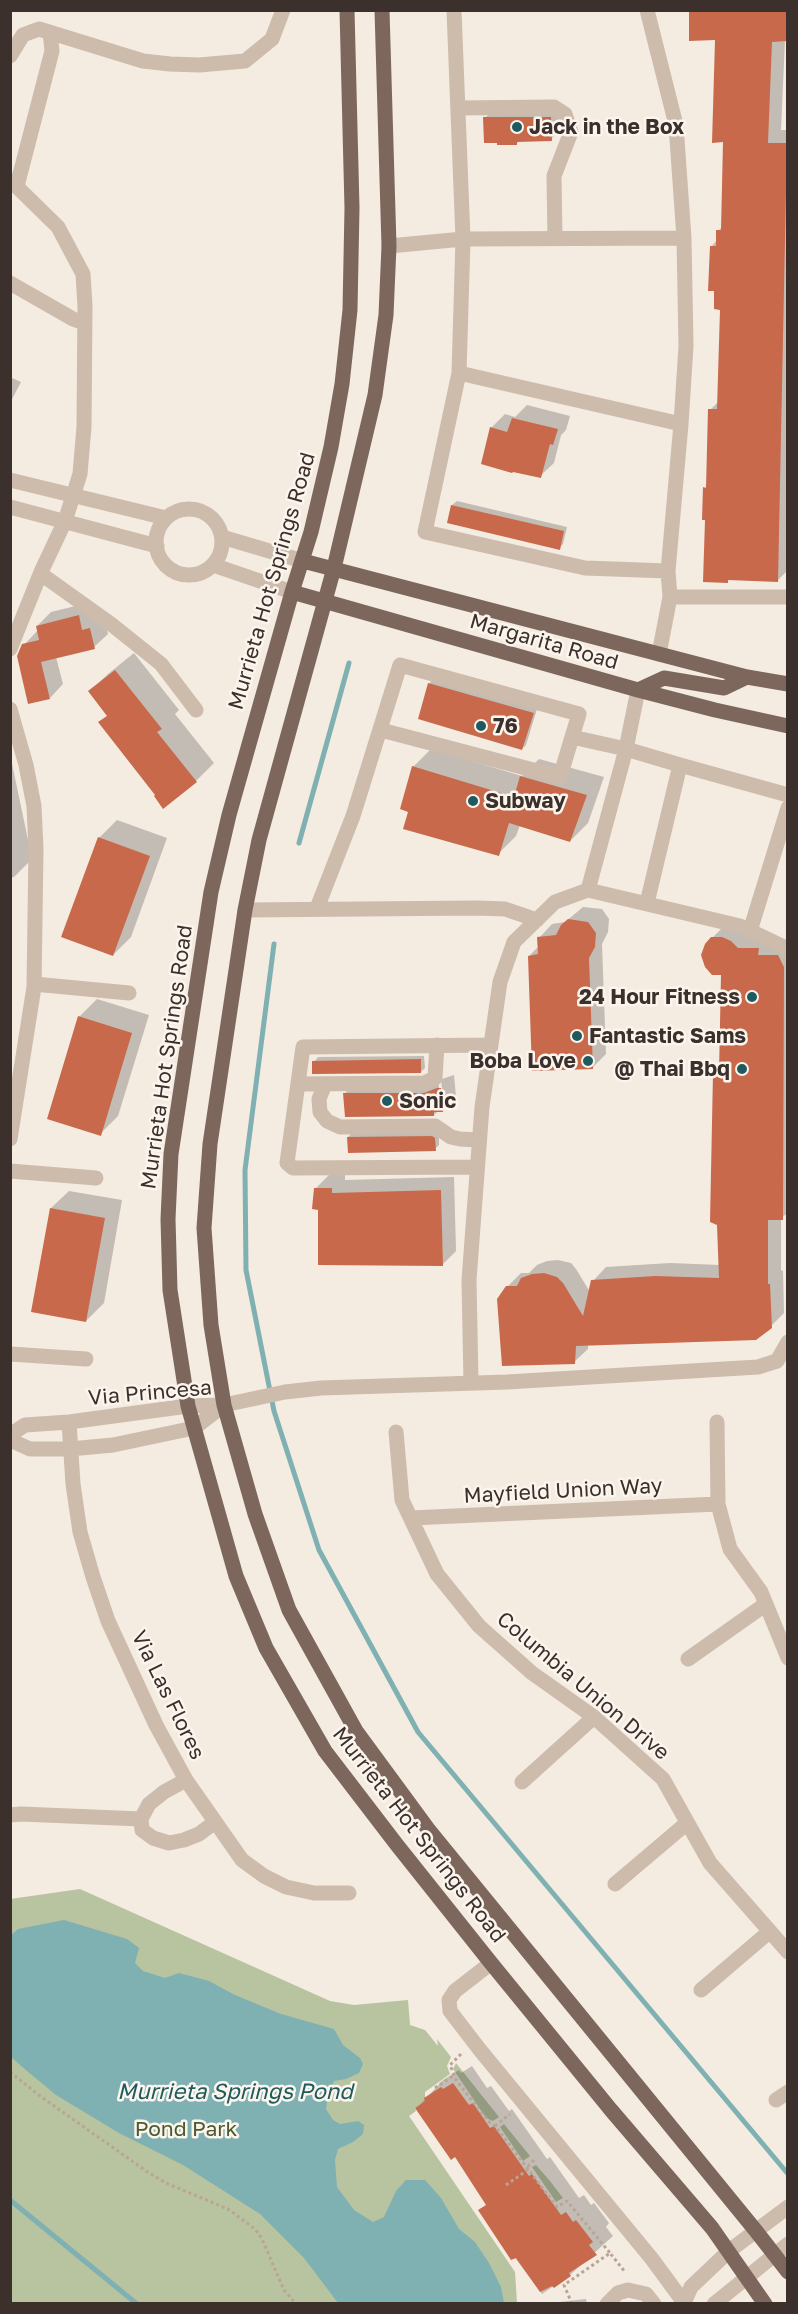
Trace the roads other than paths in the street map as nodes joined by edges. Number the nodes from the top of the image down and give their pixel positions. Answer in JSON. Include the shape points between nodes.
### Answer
{"nodes":[{"id":1,"x":283,"y":10,"type":"edge"},
{"id":2,"x":347,"y":10,"type":"edge"},
{"id":3,"x":382,"y":10,"type":"edge"},
{"id":4,"x":454,"y":10,"type":"edge"},
{"id":5,"x":647,"y":10,"type":"edge"},
{"id":6,"x":50,"y":32,"type":"junction"},
{"id":7,"x":10,"y":56,"type":"edge"},
{"id":8,"x":458,"y":108,"type":"junction"},
{"id":9,"x":14,"y":183,"type":"edge"},
{"id":10,"x":555,"y":238,"type":"junction"},
{"id":11,"x":684,"y":238,"type":"junction"},
{"id":12,"x":463,"y":239,"type":"junction"},
{"id":13,"x":389,"y":246,"type":"junction"},
{"id":14,"x":10,"y":283,"type":"edge"},
{"id":15,"x":84,"y":322,"type":"junction"},
{"id":16,"x":459,"y":373,"type":"junction"},
{"id":17,"x":681,"y":424,"type":"junction"},
{"id":18,"x":10,"y":480,"type":"edge"},
{"id":19,"x":73,"y":496,"type":"junction"},
{"id":20,"x":10,"y":507,"type":"edge"},
{"id":21,"x":166,"y":518,"type":"junction"},
{"id":22,"x":65,"y":521,"type":"junction"},
{"id":23,"x":222,"y":537,"type":"junction"},
{"id":24,"x":157,"y":546,"type":"junction"},
{"id":25,"x":303,"y":561,"type":"junction"},
{"id":26,"x":213,"y":565,"type":"junction"},
{"id":27,"x":334,"y":568,"type":"junction"},
{"id":28,"x":668,"y":572,"type":"junction"},
{"id":29,"x":41,"y":574,"type":"junction"},
{"id":30,"x":292,"y":592,"type":"junction"},
{"id":31,"x":670,"y":597,"type":"junction"},
{"id":32,"x":788,"y":597,"type":"edge"},
{"id":33,"x":325,"y":602,"type":"junction"},
{"id":34,"x":10,"y":649,"type":"edge"},
{"id":35,"x":659,"y":654,"type":"junction"},
{"id":36,"x":747,"y":676,"type":"junction"},
{"id":37,"x":788,"y":684,"type":"edge"},
{"id":38,"x":638,"y":690,"type":"junction"},
{"id":39,"x":10,"y":709,"type":"edge"},
{"id":40,"x":196,"y":710,"type":"dead end"},
{"id":41,"x":788,"y":726,"type":"edge"},
{"id":42,"x":381,"y":730,"type":"junction"},
{"id":43,"x":572,"y":737,"type":"junction"},
{"id":44,"x":627,"y":749,"type":"junction"},
{"id":45,"x":680,"y":765,"type":"junction"},
{"id":46,"x":788,"y":795,"type":"edge"},
{"id":47,"x":788,"y":808,"type":"edge"},
{"id":48,"x":588,"y":890,"type":"junction"},
{"id":49,"x":647,"y":903,"type":"junction"},
{"id":50,"x":317,"y":908,"type":"junction"},
{"id":51,"x":245,"y":910,"type":"junction"},
{"id":52,"x":537,"y":920,"type":"junction"},
{"id":53,"x":750,"y":931,"type":"junction"},
{"id":54,"x":788,"y":949,"type":"edge"},
{"id":55,"x":34,"y":984,"type":"junction"},
{"id":56,"x":129,"y":993,"type":"dead end"},
{"id":57,"x":437,"y":1045,"type":"junction"},
{"id":58,"x":490,"y":1045,"type":"junction"},
{"id":59,"x":298,"y":1084,"type":"junction"},
{"id":60,"x":325,"y":1084,"type":"junction"},
{"id":61,"x":10,"y":1139,"type":"edge"},
{"id":62,"x":479,"y":1140,"type":"junction"},
{"id":63,"x":477,"y":1167,"type":"junction"},
{"id":64,"x":10,"y":1171,"type":"edge"},
{"id":65,"x":96,"y":1178,"type":"dead end"},
{"id":66,"x":788,"y":1342,"type":"edge"},
{"id":67,"x":10,"y":1354,"type":"edge"},
{"id":68,"x":86,"y":1359,"type":"dead end"},
{"id":69,"x":471,"y":1383,"type":"junction"},
{"id":70,"x":224,"y":1405,"type":"junction"},
{"id":71,"x":188,"y":1406,"type":"junction"},
{"id":72,"x":69,"y":1422,"type":"junction"},
{"id":73,"x":717,"y":1422,"type":"dead end"},
{"id":74,"x":194,"y":1428,"type":"junction"},
{"id":75,"x":396,"y":1432,"type":"dead end"},
{"id":76,"x":10,"y":1435,"type":"edge"},
{"id":77,"x":10,"y":1440,"type":"edge"},
{"id":78,"x":70,"y":1449,"type":"junction"},
{"id":79,"x":718,"y":1504,"type":"junction"},
{"id":80,"x":411,"y":1518,"type":"junction"},
{"id":81,"x":766,"y":1604,"type":"junction"},
{"id":82,"x":788,"y":1658,"type":"edge"},
{"id":83,"x":688,"y":1659,"type":"dead end"},
{"id":84,"x":594,"y":1717,"type":"junction"},
{"id":85,"x":186,"y":1780,"type":"junction"},
{"id":86,"x":522,"y":1782,"type":"dead end"},
{"id":87,"x":10,"y":1815,"type":"edge"},
{"id":88,"x":141,"y":1820,"type":"junction"},
{"id":89,"x":215,"y":1822,"type":"junction"},
{"id":90,"x":687,"y":1823,"type":"junction"},
{"id":91,"x":615,"y":1884,"type":"dead end"},
{"id":92,"x":348,"y":1893,"type":"dead end"},
{"id":93,"x":769,"y":1932,"type":"junction"},
{"id":94,"x":788,"y":1952,"type":"edge"},
{"id":95,"x":491,"y":1963,"type":"junction"},
{"id":96,"x":701,"y":1990,"type":"dead end"},
{"id":97,"x":788,"y":2207,"type":"edge"},
{"id":98,"x":756,"y":2231,"type":"junction"},
{"id":99,"x":788,"y":2244,"type":"edge"},
{"id":100,"x":729,"y":2252,"type":"junction"},
{"id":101,"x":774,"y":2255,"type":"junction"},
{"id":102,"x":788,"y":2272,"type":"edge"},
{"id":103,"x":747,"y":2277,"type":"junction"},
{"id":104,"x":685,"y":2303,"type":"edge"},
{"id":105,"x":607,"y":2304,"type":"edge"},
{"id":106,"x":654,"y":2304,"type":"edge"},
{"id":107,"x":714,"y":2304,"type":"edge"},
{"id":108,"x":765,"y":2304,"type":"edge"}],
"edges":[{"from":1,"to":6,"type":"street","via":[[272,39],[244,61],[199,65],[150,62]]},
{"from":2,"to":25,"type":"main road","name":"Murrieta Hot Springs Road","via":[[351,310],[331,447]]},
{"from":3,"to":13,"type":"main road","name":"Murrieta Hot Springs Road"},
{"from":4,"to":8,"type":"street"},
{"from":5,"to":11,"type":"street","via":[[676,116]]},
{"from":6,"to":7,"type":"street","via":[[39,28],[23,35]]},
{"from":6,"to":9,"type":"street","via":[[52,51]]},
{"from":8,"to":10,"type":"street","via":[[554,107],[565,114],[570,132],[554,176]]},
{"from":8,"to":12,"type":"street"},
{"from":9,"to":15,"type":"street","via":[[58,227],[83,274]]},
{"from":10,"to":11,"type":"street"},
{"from":10,"to":12,"type":"street"},
{"from":11,"to":17,"type":"street","via":[[686,346]]},
{"from":12,"to":13,"type":"street"},
{"from":12,"to":16,"type":"street"},
{"from":13,"to":27,"type":"main road","name":"Murrieta Hot Springs Road","via":[[386,315],[375,395]]},
{"from":14,"to":15,"type":"street"},
{"from":15,"to":19,"type":"street","via":[[82,451]]},
{"from":16,"to":17,"type":"street"},
{"from":16,"to":28,"type":"street","via":[[425,532],[585,568]]},
{"from":17,"to":28,"type":"street"},
{"from":18,"to":19,"type":"street"},
{"from":19,"to":21,"type":"street"},
{"from":19,"to":22,"type":"street"},
{"from":20,"to":22,"type":"street"},
{"from":21,"to":23,"type":"street","via":[[184,509],[195,509],[213,519]]},
{"from":21,"to":24,"type":"street"},
{"from":22,"to":24,"type":"street"},
{"from":22,"to":29,"type":"street"},
{"from":23,"to":25,"type":"street"},
{"from":23,"to":26,"type":"street","via":[[222,547]]},
{"from":24,"to":26,"type":"street","via":[[166,565],[174,571],[194,574]]},
{"from":25,"to":27,"type":"main road","name":"Margarita Road"},
{"from":25,"to":30,"type":"main road","name":"Murrieta Hot Springs Road"},
{"from":26,"to":30,"type":"street"},
{"from":27,"to":33,"type":"main road","name":"Murrieta Hot Springs Road"},
{"from":27,"to":35,"type":"main road","name":"Margarita Road"},
{"from":28,"to":31,"type":"street"},
{"from":29,"to":34,"type":"street"},
{"from":29,"to":40,"type":"street","via":[[161,664]]},
{"from":30,"to":33,"type":"main road","name":"Margarita Road"},
{"from":30,"to":71,"type":"main road","name":"Murrieta Hot Springs Road","via":[[211,892],[175,1116],[168,1219],[170,1290]]},
{"from":31,"to":32,"type":"street"},
{"from":31,"to":35,"type":"street"},
{"from":33,"to":38,"type":"main road","name":"Margarita Road"},
{"from":33,"to":51,"type":"main road","name":"Murrieta Hot Springs Road","via":[[259,840]]},
{"from":35,"to":36,"type":"main road","name":"Margarita Road"},
{"from":36,"to":37,"type":"main road","name":"Margarita Road"},
{"from":36,"to":38,"type":"main road","via":[[724,688],[664,678]]},
{"from":38,"to":41,"type":"main road","name":"Margarita Road"},
{"from":38,"to":44,"type":"street"},
{"from":39,"to":55,"type":"street","via":[[33,806]]},
{"from":42,"to":43,"type":"street","via":[[560,777]]},
{"from":42,"to":43,"type":"street","via":[[400,665],[579,714]]},
{"from":42,"to":50,"type":"street"},
{"from":43,"to":44,"type":"street"},
{"from":44,"to":45,"type":"street"},
{"from":44,"to":48,"type":"street"},
{"from":45,"to":46,"type":"street"},
{"from":45,"to":49,"type":"street"},
{"from":47,"to":53,"type":"street"},
{"from":48,"to":49,"type":"street"},
{"from":48,"to":52,"type":"street","via":[[555,902]]},
{"from":49,"to":53,"type":"street"},
{"from":50,"to":51,"type":"street"},
{"from":50,"to":52,"type":"street","via":[[505,909]]},
{"from":51,"to":70,"type":"main road","name":"Murrieta Hot Springs Road","via":[[210,1144],[204,1228],[211,1325]]},
{"from":52,"to":58,"type":"street","via":[[514,942],[500,982]]},
{"from":53,"to":54,"type":"street"},
{"from":55,"to":56,"type":"street"},
{"from":55,"to":61,"type":"street"},
{"from":57,"to":58,"type":"street"},
{"from":57,"to":59,"type":"street","via":[[303,1047]]},
{"from":57,"to":60,"type":"street","via":[[435,1078],[424,1083]]},
{"from":58,"to":62,"type":"street"},
{"from":59,"to":60,"type":"street"},
{"from":59,"to":63,"type":"street","via":[[288,1163],[293,1168]]},
{"from":60,"to":62,"type":"street","via":[[319,1099],[320,1112],[340,1127],[435,1126],[451,1137]]},
{"from":62,"to":63,"type":"street"},
{"from":63,"to":69,"type":"street","via":[[469,1280]]},
{"from":64,"to":65,"type":"street"},
{"from":66,"to":69,"type":"street","via":[[777,1361],[759,1368]]},
{"from":67,"to":68,"type":"street"},
{"from":69,"to":70,"type":"street","via":[[321,1388]]},
{"from":70,"to":71,"type":"street","name":"Via Princesa"},
{"from":70,"to":74,"type":"street","name":"Via Princesa"},
{"from":70,"to":98,"type":"main road","name":"Murrieta Hot Springs Road","via":[[255,1514],[289,1610],[356,1731],[471,1884]]},
{"from":71,"to":72,"type":"street","name":"Via Princesa"},
{"from":71,"to":74,"type":"main road","name":"Murrieta Hot Springs Road"},
{"from":72,"to":76,"type":"street","name":"Via Princesa","via":[[25,1425]]},
{"from":72,"to":78,"type":"street","name":"Via Las Flores"},
{"from":73,"to":79,"type":"street"},
{"from":74,"to":78,"type":"street","name":"Via Princesa"},
{"from":74,"to":95,"type":"main road","name":"Murrieta Hot Springs Road","via":[[236,1576],[266,1648],[325,1751]]},
{"from":75,"to":80,"type":"street","name":"Columbia Union Drive","via":[[402,1500]]},
{"from":77,"to":78,"type":"street","name":"Via Princesa","via":[[30,1449]]},
{"from":78,"to":85,"type":"street","name":"Via Las Flores","via":[[80,1532],[108,1621]]},
{"from":79,"to":80,"type":"street","name":"Mayfield Union Way"},
{"from":79,"to":81,"type":"street","via":[[730,1549]]},
{"from":80,"to":84,"type":"street","name":"Columbia Union Drive","via":[[437,1574],[479,1626],[532,1673]]},
{"from":81,"to":82,"type":"street"},
{"from":81,"to":83,"type":"street"},
{"from":84,"to":86,"type":"street"},
{"from":84,"to":90,"type":"street","name":"Columbia Union Drive","via":[[663,1779]]},
{"from":85,"to":88,"type":"street","via":[[149,1804]]},
{"from":85,"to":89,"type":"street","name":"Via Las Flores"},
{"from":87,"to":88,"type":"street"},
{"from":88,"to":89,"type":"street","via":[[142,1830],[169,1843],[199,1834]]},
{"from":89,"to":92,"type":"street","name":"Via Las Flores","via":[[242,1860],[286,1887],[314,1893]]},
{"from":90,"to":91,"type":"street"},
{"from":90,"to":93,"type":"street","name":"Columbia Union Drive","via":[[710,1863]]},
{"from":93,"to":94,"type":"street","name":"Columbia Union Drive"},
{"from":93,"to":96,"type":"street"},
{"from":95,"to":100,"type":"main road","name":"Murrieta Hot Springs Road"},
{"from":95,"to":104,"type":"street","via":[[455,1991],[449,2000],[450,2011]]},
{"from":97,"to":98,"type":"street"},
{"from":98,"to":100,"type":"street"},
{"from":98,"to":101,"type":"main road","name":"Murrieta Hot Springs Road"},
{"from":99,"to":101,"type":"street"},
{"from":100,"to":103,"type":"main road","name":"Murrieta Hot Springs Road"},
{"from":100,"to":104,"type":"street","via":[[691,2287]]},
{"from":101,"to":102,"type":"main road","name":"Murrieta Hot Springs Road"},
{"from":101,"to":103,"type":"street"},
{"from":103,"to":107,"type":"street"},
{"from":103,"to":108,"type":"main road","name":"Murrieta Hot Springs Road"},
{"from":105,"to":106,"type":"street","via":[[627,2290],[646,2294]]}]}
